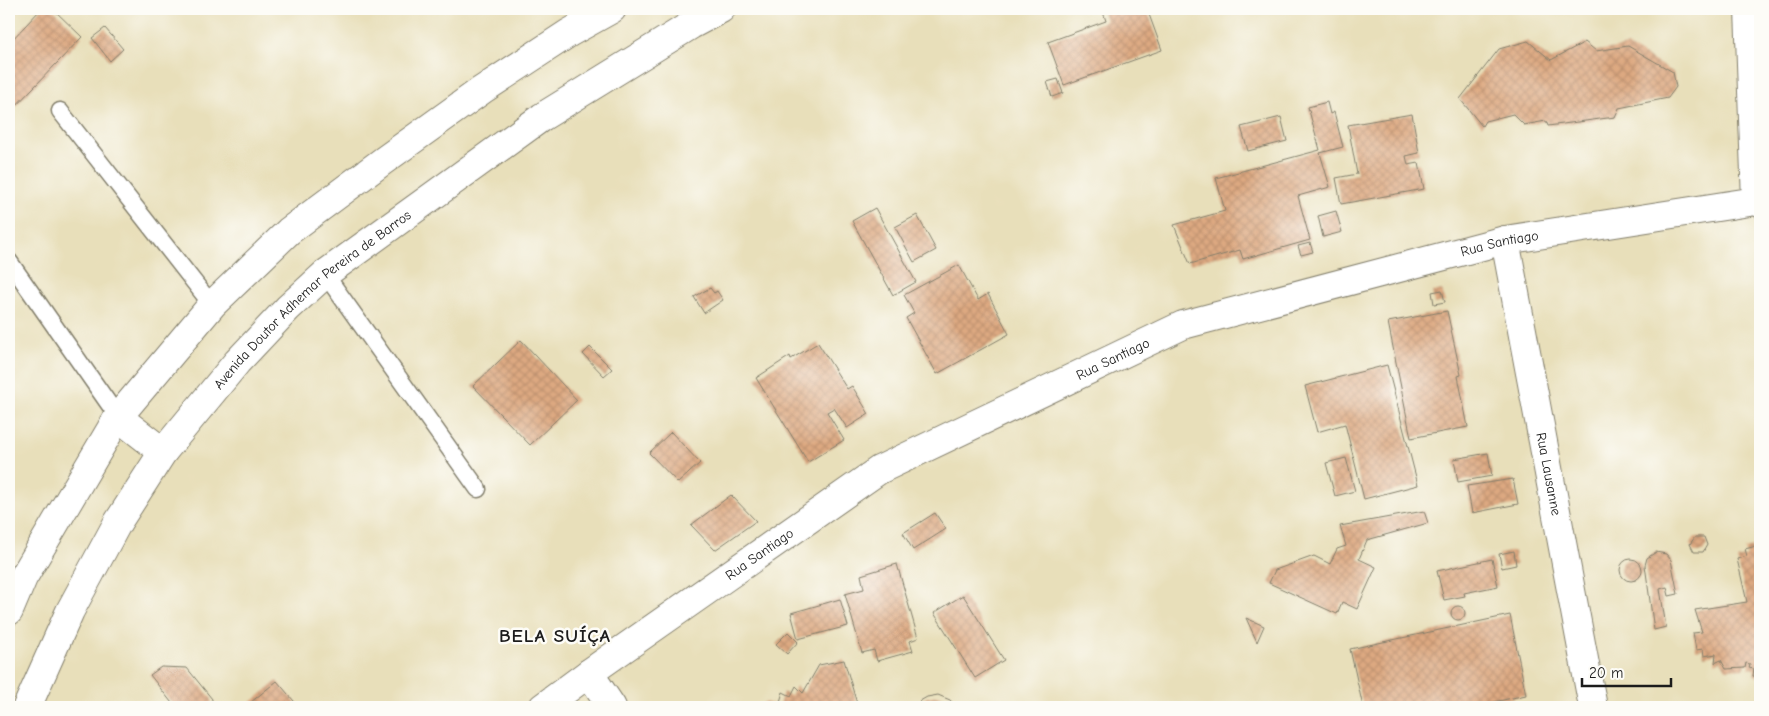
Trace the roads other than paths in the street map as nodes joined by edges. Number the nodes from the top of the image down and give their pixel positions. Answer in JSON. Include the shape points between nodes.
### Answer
{"nodes":[{"id":1,"x":612,"y":9,"type":"edge"},
{"id":2,"x":721,"y":9,"type":"edge"},
{"id":3,"x":1749,"y":9,"type":"edge"},
{"id":4,"x":60,"y":111,"type":"dead end"},
{"id":5,"x":1758,"y":202,"type":"edge"},
{"id":6,"x":1506,"y":240,"type":"junction"},
{"id":7,"x":9,"y":261,"type":"edge"},
{"id":8,"x":325,"y":274,"type":"junction"},
{"id":9,"x":212,"y":305,"type":"junction"},
{"id":10,"x":118,"y":417,"type":"junction"},
{"id":11,"x":163,"y":452,"type":"junction"},
{"id":12,"x":478,"y":489,"type":"dead end"},
{"id":13,"x":9,"y":611,"type":"edge"},
{"id":14,"x":589,"y":673,"type":"junction"},
{"id":15,"x":27,"y":707,"type":"edge"},
{"id":16,"x":543,"y":707,"type":"edge"},
{"id":17,"x":612,"y":707,"type":"edge"},
{"id":18,"x":1593,"y":707,"type":"edge"}],
"edges":[{"from":1,"to":9,"type":"street","via":[[482,90],[383,161],[289,231]]},
{"from":2,"to":8,"type":"street","name":"Avenida Doutor Adhemar Pereira de Barros","via":[[542,117]]},
{"from":3,"to":5,"type":"street"},
{"from":4,"to":9,"type":"lane"},
{"from":5,"to":6,"type":"street","name":"Rua Santiago"},
{"from":6,"to":14,"type":"street","name":"Rua Santiago","via":[[1183,325],[878,470]]},
{"from":6,"to":18,"type":"street","name":"Rua Lausanne"},
{"from":7,"to":10,"type":"lane"},
{"from":8,"to":11,"type":"street","name":"Avenida Doutor Adhemar Pereira de Barros","via":[[237,362]]},
{"from":8,"to":12,"type":"lane"},
{"from":9,"to":10,"type":"street"},
{"from":10,"to":11,"type":"street"},
{"from":10,"to":13,"type":"street","via":[[23,578]]},
{"from":11,"to":15,"type":"street","name":"Avenida Doutor Adhemar Pereira de Barros","via":[[118,522],[70,611]]},
{"from":14,"to":16,"type":"street","name":"Rua Santiago"},
{"from":14,"to":17,"type":"street"}]}
